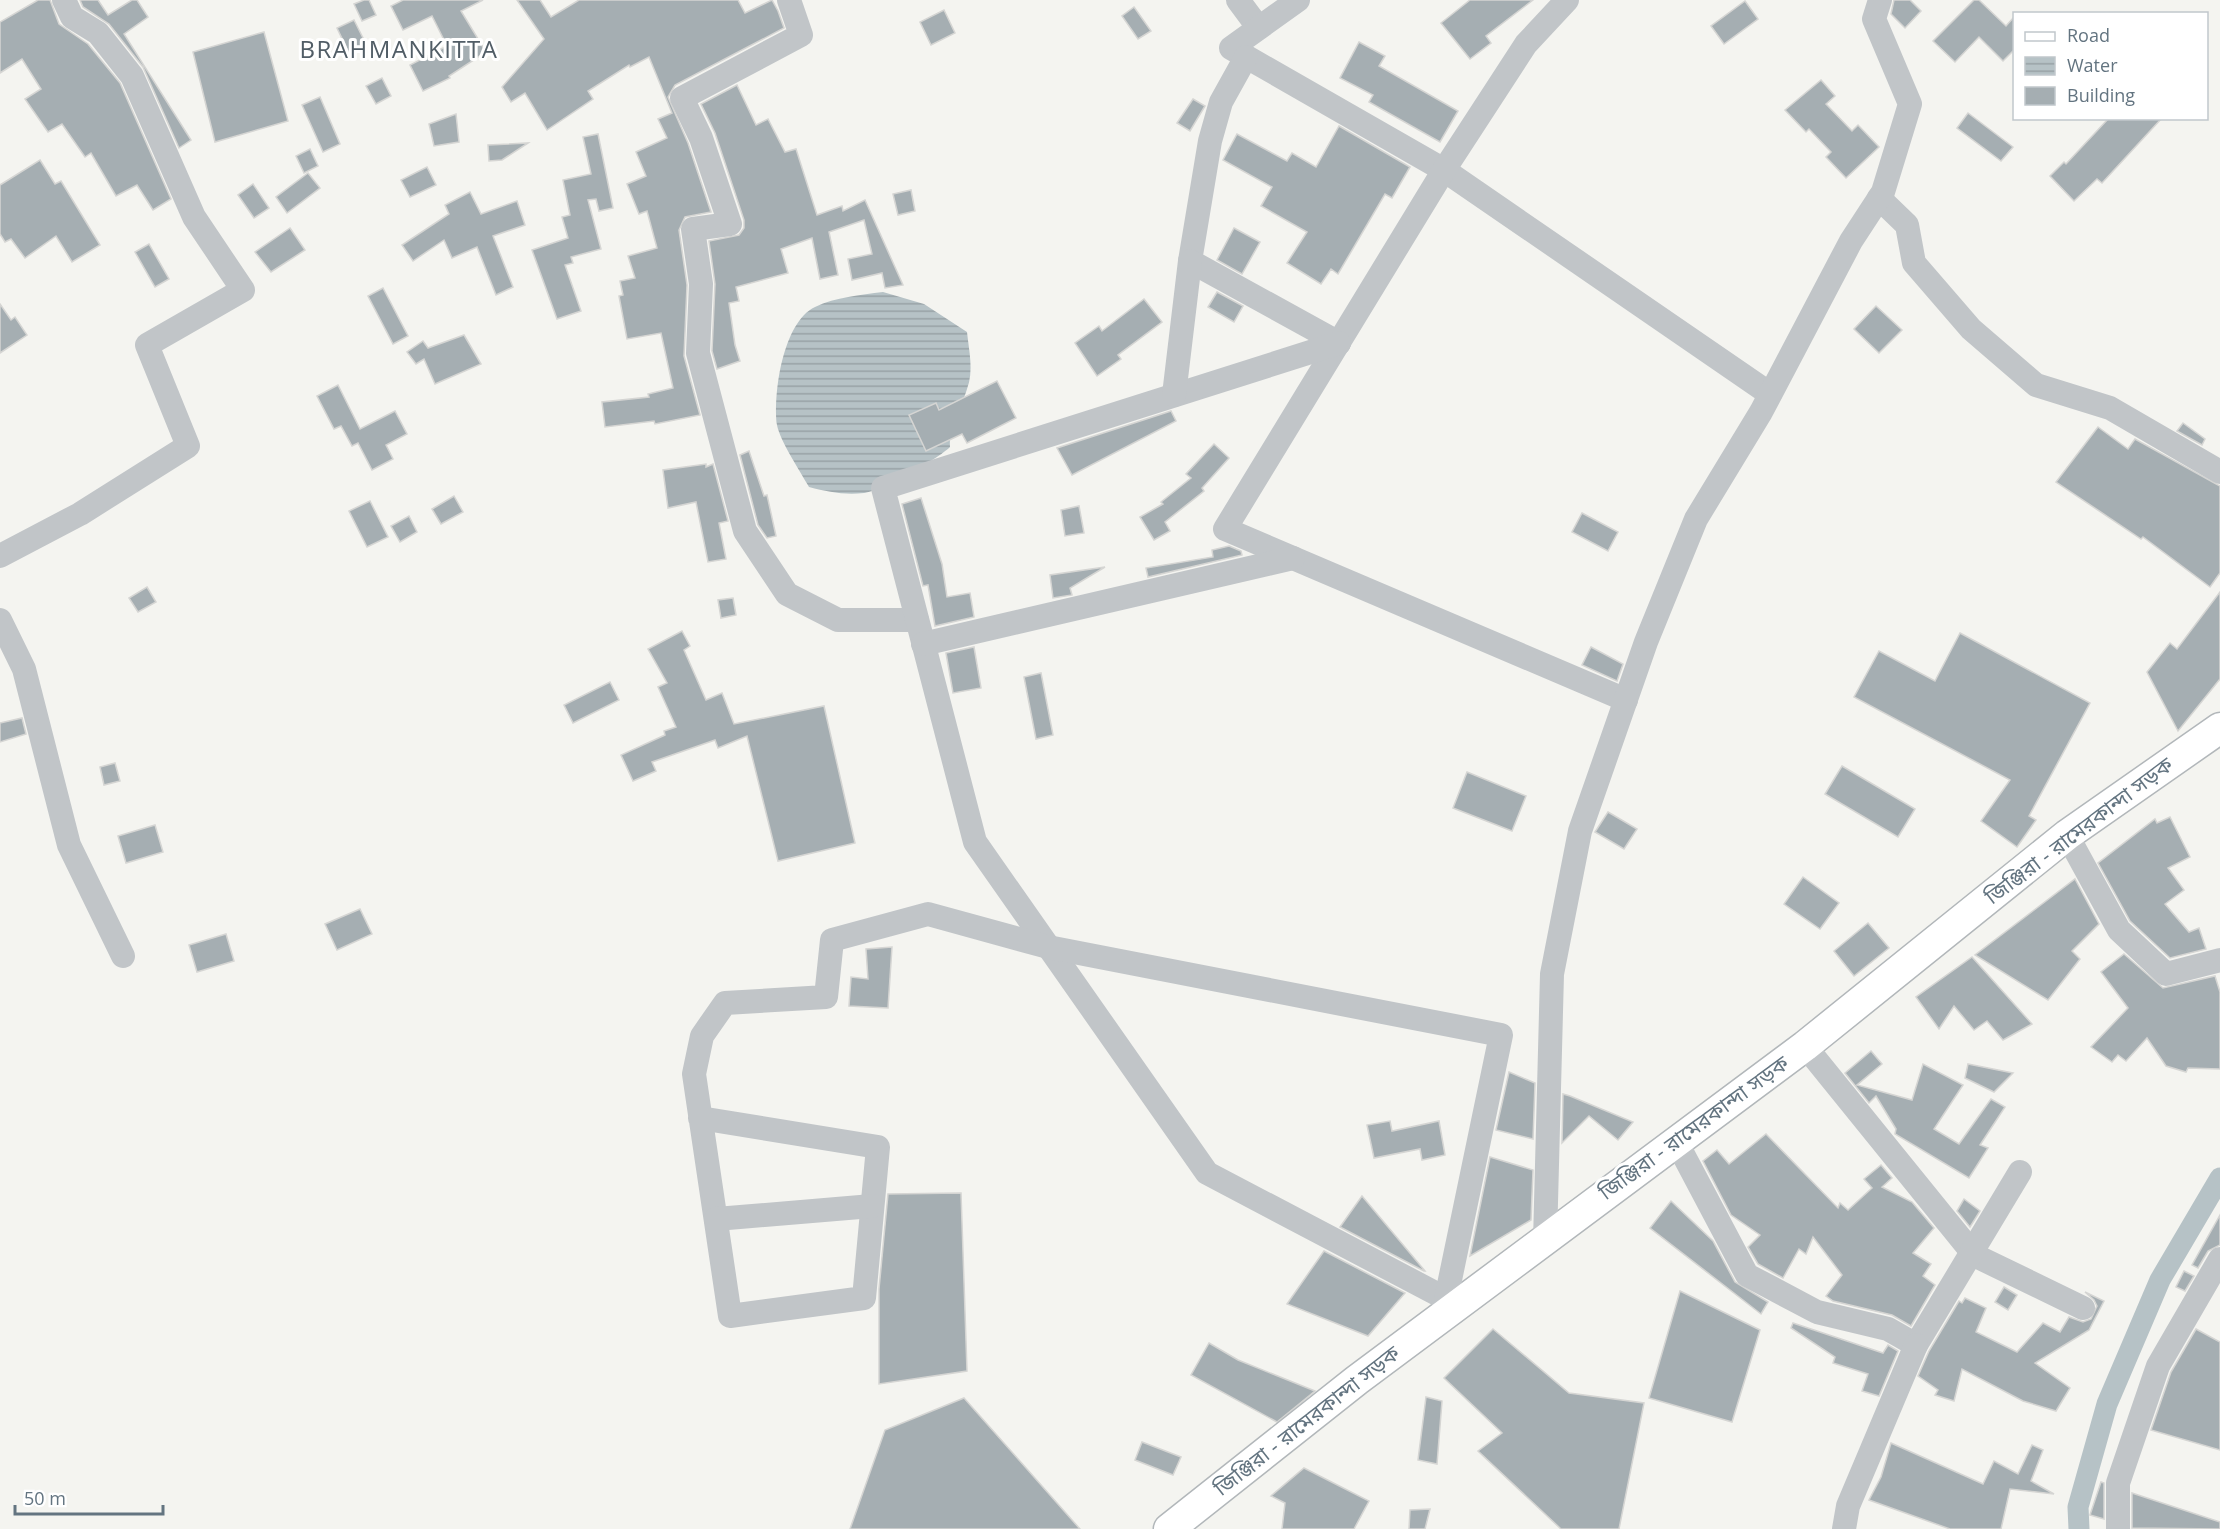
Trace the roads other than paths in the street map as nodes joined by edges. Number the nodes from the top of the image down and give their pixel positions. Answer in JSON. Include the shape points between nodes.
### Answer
{"nodes":[{"id":1,"x":64,"y":0,"type":"edge"},
{"id":2,"x":789,"y":0,"type":"edge"},
{"id":3,"x":1238,"y":0,"type":"edge"},
{"id":4,"x":1298,"y":0,"type":"edge"},
{"id":5,"x":1567,"y":0,"type":"edge"},
{"id":6,"x":1880,"y":0,"type":"edge"},
{"id":7,"x":1258,"y":27,"type":"junction"},
{"id":8,"x":1246,"y":57,"type":"junction"},
{"id":9,"x":1444,"y":170,"type":"junction"},
{"id":10,"x":1879,"y":198,"type":"junction"},
{"id":11,"x":1190,"y":261,"type":"junction"},
{"id":12,"x":1339,"y":343,"type":"junction"},
{"id":13,"x":1174,"y":394,"type":"junction"},
{"id":14,"x":1770,"y":394,"type":"junction"},
{"id":15,"x":2220,"y":472,"type":"edge"},
{"id":16,"x":0,"y":556,"type":"edge"},
{"id":17,"x":1293,"y":558,"type":"junction"},
{"id":18,"x":0,"y":620,"type":"edge"},
{"id":19,"x":917,"y":620,"type":"junction"},
{"id":20,"x":923,"y":644,"type":"junction"},
{"id":21,"x":1626,"y":700,"type":"junction"},
{"id":22,"x":2220,"y":728,"type":"edge"},
{"id":23,"x":2067,"y":835,"type":"junction"},
{"id":24,"x":1048,"y":947,"type":"junction"},
{"id":25,"x":123,"y":956,"type":"dead end"},
{"id":26,"x":2220,"y":960,"type":"edge"},
{"id":27,"x":1805,"y":1046,"type":"junction"},
{"id":28,"x":700,"y":1118,"type":"junction"},
{"id":29,"x":1676,"y":1141,"type":"junction"},
{"id":30,"x":2020,"y":1172,"type":"dead end"},
{"id":31,"x":872,"y":1206,"type":"junction"},
{"id":32,"x":716,"y":1219,"type":"junction"},
{"id":33,"x":1545,"y":1241,"type":"junction"},
{"id":34,"x":1971,"y":1251,"type":"junction"},
{"id":35,"x":2220,"y":1259,"type":"edge"},
{"id":36,"x":1452,"y":1302,"type":"junction"},
{"id":37,"x":2083,"y":1308,"type":"dead end"},
{"id":38,"x":1917,"y":1345,"type":"junction"},
{"id":39,"x":1169,"y":1529,"type":"edge"},
{"id":40,"x":1844,"y":1529,"type":"edge"},
{"id":41,"x":2118,"y":1529,"type":"edge"}],
"edges":[{"from":1,"to":16,"type":"street","via":[[72,17],[98,33],[132,76],[195,217],[243,290],[147,345],[188,446],[80,514]]},
{"from":2,"to":19,"type":"street","via":[[801,35],[682,98],[701,138],[730,224],[693,229],[701,284],[698,353],[745,531],[787,594],[838,620]]},
{"from":3,"to":7,"type":"street"},
{"from":4,"to":7,"type":"street"},
{"from":5,"to":9,"type":"street","via":[[1526,44]]},
{"from":6,"to":10,"type":"street","via":[[1874,19],[1910,104]]},
{"from":7,"to":8,"type":"street","via":[[1231,48]]},
{"from":8,"to":9,"type":"street"},
{"from":8,"to":11,"type":"street","via":[[1221,102],[1210,141]]},
{"from":9,"to":12,"type":"street"},
{"from":9,"to":14,"type":"street"},
{"from":10,"to":14,"type":"street","via":[[1851,241]]},
{"from":10,"to":15,"type":"street","via":[[1907,225],[1914,263],[1971,329],[2037,385],[2110,408]]},
{"from":11,"to":12,"type":"street"},
{"from":11,"to":13,"type":"street"},
{"from":12,"to":13,"type":"street"},
{"from":12,"to":17,"type":"street","via":[[1225,529]]},
{"from":13,"to":19,"type":"street","via":[[883,488]]},
{"from":14,"to":21,"type":"street","via":[[1696,519]]},
{"from":17,"to":20,"type":"street"},
{"from":17,"to":21,"type":"street"},
{"from":18,"to":25,"type":"street","via":[[24,669],[69,845]]},
{"from":19,"to":20,"type":"street"},
{"from":20,"to":24,"type":"street","via":[[975,842]]},
{"from":21,"to":33,"type":"street","via":[[1580,831],[1552,974]]},
{"from":22,"to":23,"type":"main road","name":"জিঞ্জিরা - রামেরকান্দা সড়ক"},
{"from":23,"to":26,"type":"street","via":[[2119,930],[2166,974]]},
{"from":23,"to":27,"type":"main road","name":"জিঞ্জিরা - রামেরকান্দা সড়ক"},
{"from":24,"to":28,"type":"street","via":[[928,914],[832,940],[826,997],[724,1003],[702,1036],[696,1064]]},
{"from":24,"to":36,"type":"street","via":[[1207,1173]]},
{"from":24,"to":36,"type":"street","via":[[1501,1035]]},
{"from":27,"to":29,"type":"main road","name":"জিঞ্জিরা - রামেরকান্দা সড়ক"},
{"from":27,"to":34,"type":"street"},
{"from":28,"to":31,"type":"street","via":[[878,1147]]},
{"from":28,"to":32,"type":"street"},
{"from":29,"to":33,"type":"main road","name":"জিঞ্জিরা - রামেরকান্দা সড়ক"},
{"from":29,"to":38,"type":"street","via":[[1747,1275],[1817,1312],[1888,1329]]},
{"from":30,"to":34,"type":"street"},
{"from":31,"to":32,"type":"street"},
{"from":31,"to":32,"type":"street","via":[[864,1298],[730,1316]]},
{"from":33,"to":36,"type":"main road","name":"জিঞ্জিরা - রামেরকান্দা সড়ক"},
{"from":34,"to":37,"type":"street"},
{"from":34,"to":38,"type":"street"},
{"from":35,"to":41,"type":"street","via":[[2158,1366],[2118,1483]]},
{"from":36,"to":39,"type":"main road","name":"জিঞ্জিরা - রামেরকান্দা সড়ক"},
{"from":38,"to":40,"type":"street","via":[[1848,1506]]}]}
